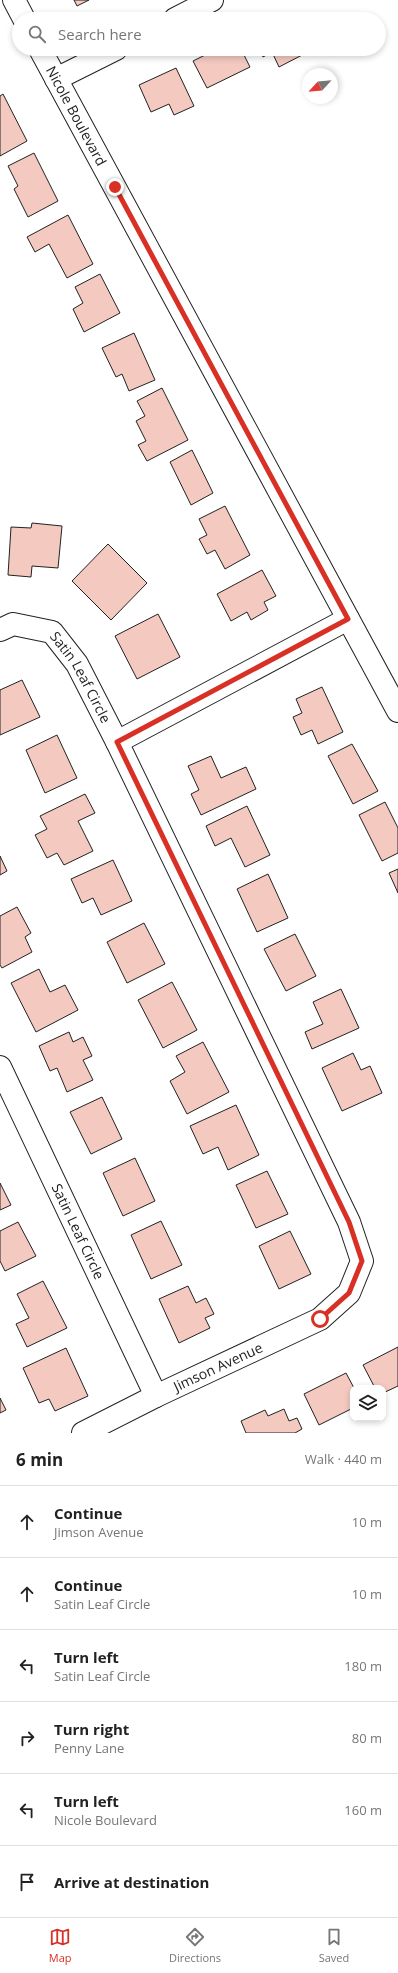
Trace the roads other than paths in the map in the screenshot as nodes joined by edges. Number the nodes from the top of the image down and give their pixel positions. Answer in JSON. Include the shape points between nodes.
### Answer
{"nodes":[{"id":1,"x":14,"y":0,"type":"edge"},
{"id":2,"x":212,"y":0,"type":"edge"},
{"id":3,"x":20,"y":12,"type":"edge"},
{"id":4,"x":189,"y":12,"type":"edge"},
{"id":5,"x":44,"y":56,"type":"edge"},
{"id":6,"x":102,"y":56,"type":"edge"},
{"id":7,"x":56,"y":79,"type":"junction"},
{"id":8,"x":348,"y":619,"type":"junction"},
{"id":9,"x":0,"y":630,"type":"edge"},
{"id":10,"x":398,"y":711,"type":"edge"},
{"id":11,"x":117,"y":742,"type":"junction"},
{"id":12,"x":0,"y":1067,"type":"edge"},
{"id":13,"x":349,"y":1293,"type":"joint"},
{"id":14,"x":156,"y":1396,"type":"junction"},
{"id":15,"x":83,"y":1433,"type":"edge"}],
"edges":[{"from":1,"to":3,"type":"street"},
{"from":2,"to":4,"type":"street"},
{"from":5,"to":7,"type":"street","name":"Nicole Boulevard"},
{"from":6,"to":7,"type":"street"},
{"from":7,"to":8,"type":"street","name":"Nicole Boulevard"},
{"from":8,"to":10,"type":"street","name":"Nicole Boulevard"},
{"from":8,"to":11,"type":"street"},
{"from":9,"to":11,"type":"street","name":"Satin Leaf Circle","via":[[13,624],[52,632],[77,664]]},
{"from":11,"to":13,"type":"street","name":"Satin Leaf Circle","via":[[349,1222],[362,1261]]},
{"from":12,"to":14,"type":"street","name":"Satin Leaf Circle"},
{"from":13,"to":14,"type":"street","name":"Jimson Avenue","via":[[320,1319]]},
{"from":14,"to":15,"type":"street","name":"Jimson Avenue"}]}
